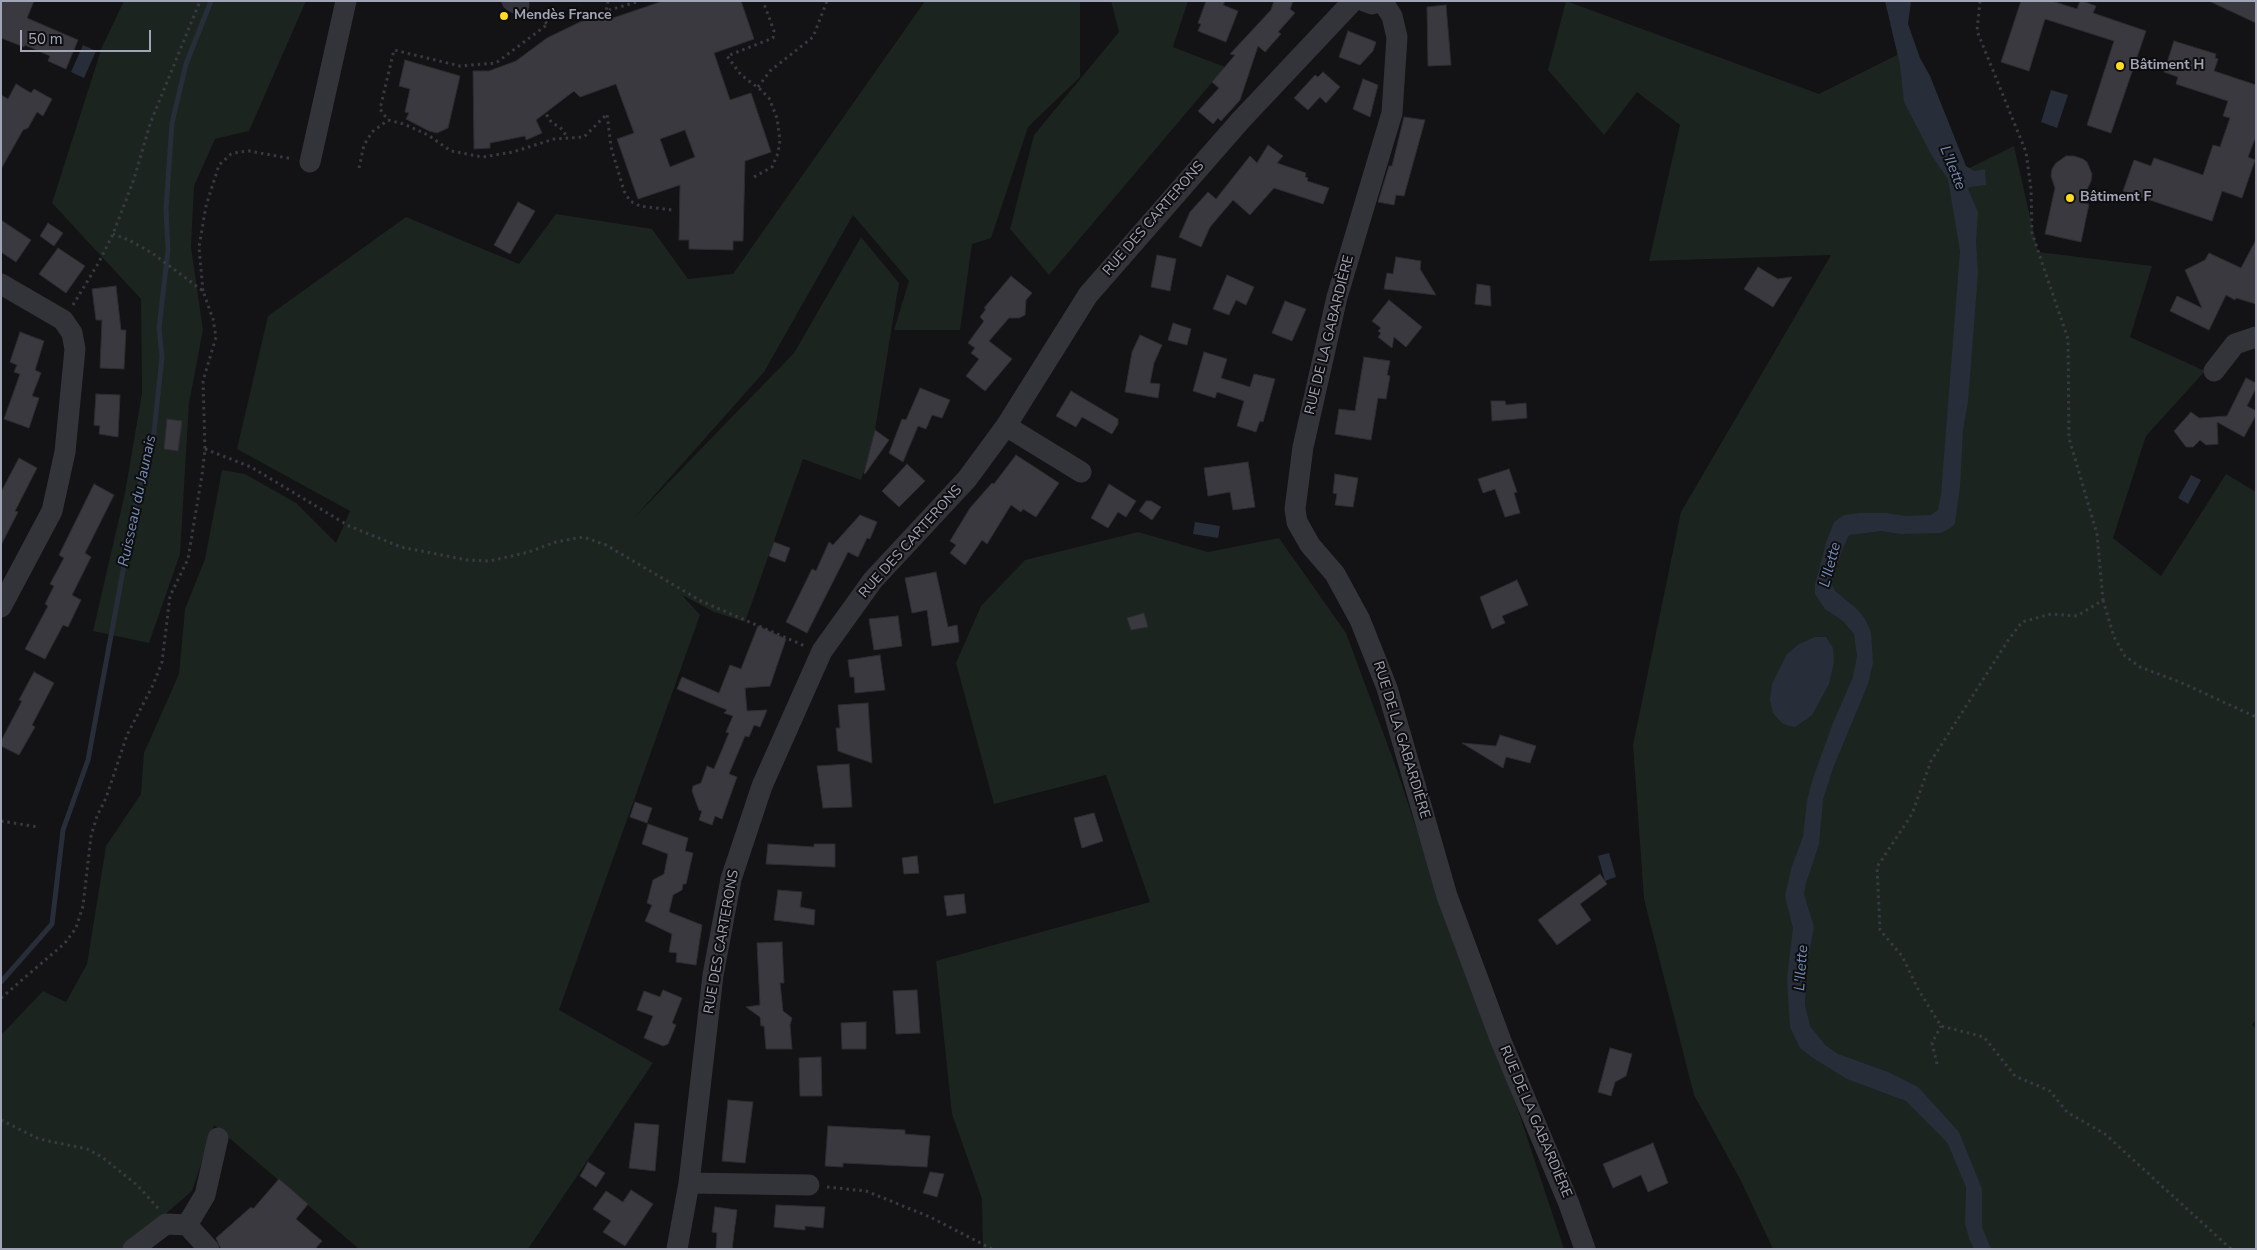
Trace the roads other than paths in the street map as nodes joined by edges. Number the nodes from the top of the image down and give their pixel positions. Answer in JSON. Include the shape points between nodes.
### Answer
{"nodes":[{"id":1,"x":346,"y":1,"type":"edge"},
{"id":2,"x":1353,"y":1,"type":"edge"},
{"id":3,"x":1364,"y":1,"type":"edge"},
{"id":4,"x":1382,"y":1,"type":"edge"},
{"id":5,"x":310,"y":162,"type":"road end"},
{"id":6,"x":1,"y":284,"type":"edge"},
{"id":7,"x":2256,"y":337,"type":"edge"},
{"id":8,"x":2214,"y":371,"type":"dead end"},
{"id":9,"x":1006,"y":426,"type":"junction"},
{"id":10,"x":1081,"y":472,"type":"dead end"},
{"id":11,"x":7,"y":583,"type":"edge"},
{"id":12,"x":1,"y":607,"type":"edge"},
{"id":13,"x":218,"y":1138,"type":"dead end"},
{"id":14,"x":689,"y":1183,"type":"junction"},
{"id":15,"x":809,"y":1185,"type":"road end"},
{"id":16,"x":187,"y":1225,"type":"junction"},
{"id":17,"x":133,"y":1249,"type":"edge"},
{"id":18,"x":209,"y":1249,"type":"edge"},
{"id":19,"x":677,"y":1249,"type":"edge"},
{"id":20,"x":1585,"y":1249,"type":"edge"}],
"edges":[{"from":1,"to":5,"type":"street"},
{"from":2,"to":9,"type":"street","name":"RUE DES CARTERONS","via":[[1240,121],[1088,295]]},
{"from":3,"to":4,"type":"street","via":[[1372,4]]},
{"from":4,"to":20,"type":"street","name":"RUE DE LA GABARDIÈRE","via":[[1392,16],[1397,37],[1392,113],[1337,297],[1303,447],[1296,489],[1296,515],[1302,534],[1335,574],[1346,593],[1377,663],[1404,741],[1447,896],[1501,1041]]},
{"from":6,"to":11,"type":"street","via":[[63,320],[72,333],[75,349],[65,452],[52,511]]},
{"from":7,"to":8,"type":"street","via":[[2235,344]]},
{"from":9,"to":10,"type":"street"},
{"from":9,"to":14,"type":"street","name":"RUE DES CARTERONS","via":[[967,478],[873,580],[822,652],[762,786],[731,879],[713,975]]},
{"from":11,"to":12,"type":"street"},
{"from":13,"to":16,"type":"street","via":[[206,1195]]},
{"from":14,"to":15,"type":"street"},
{"from":14,"to":19,"type":"street","name":"RUE DES CARTERONS"},
{"from":16,"to":17,"type":"street","via":[[166,1224]]},
{"from":16,"to":18,"type":"street"}]}
